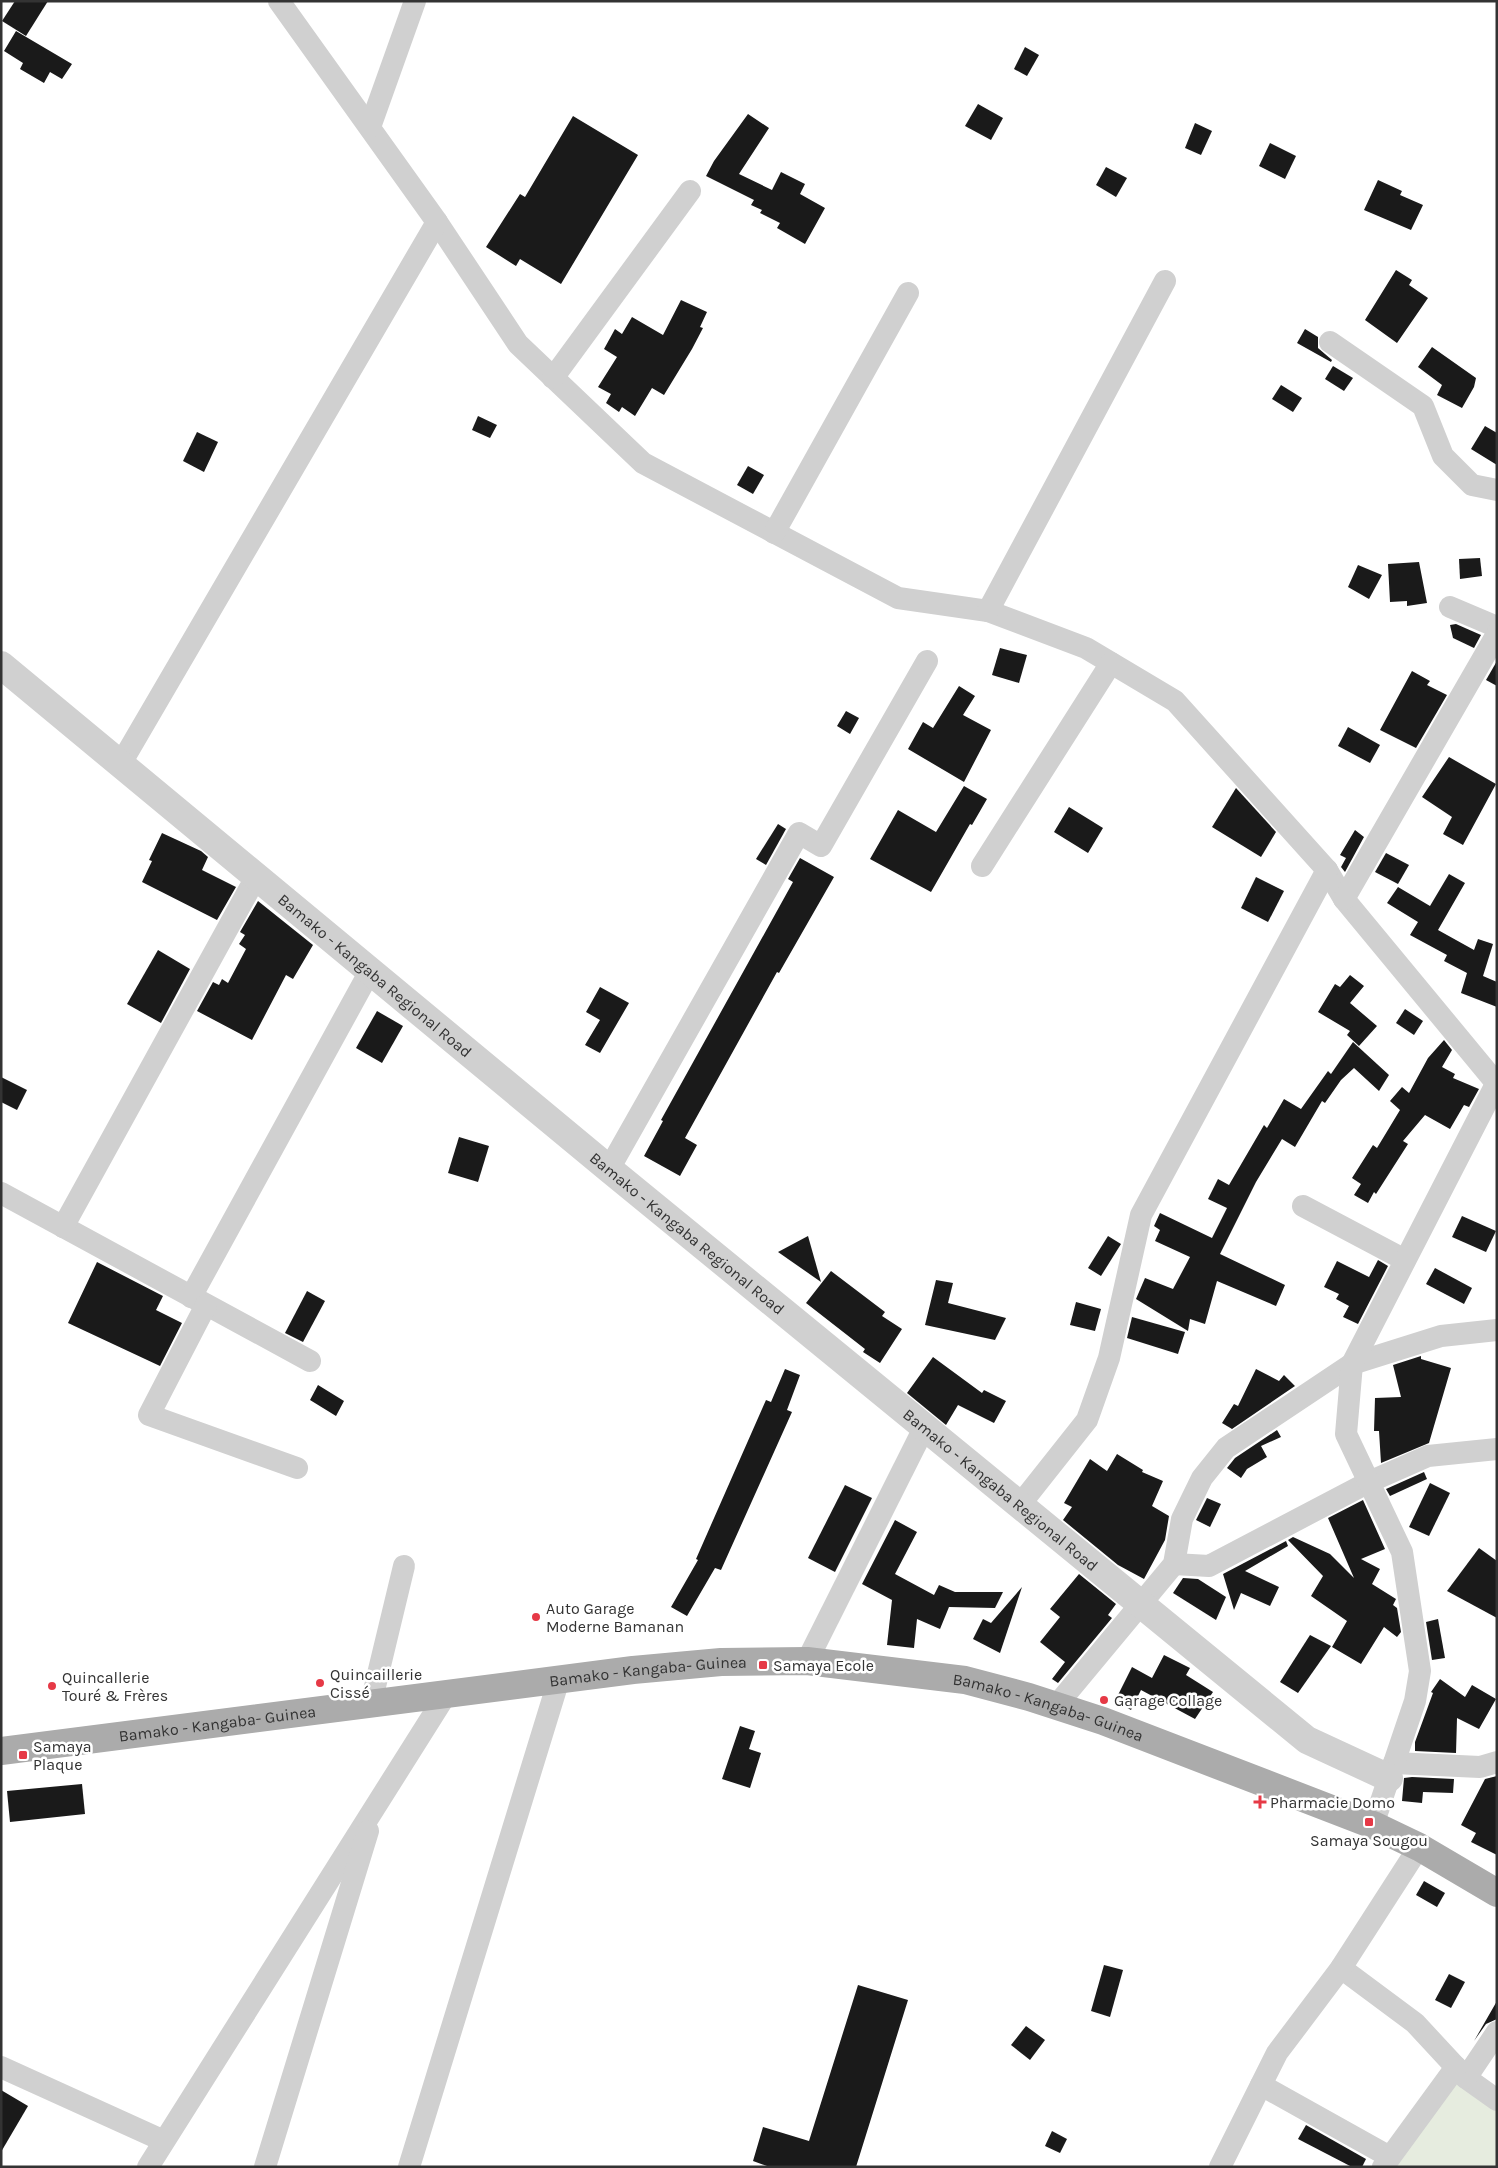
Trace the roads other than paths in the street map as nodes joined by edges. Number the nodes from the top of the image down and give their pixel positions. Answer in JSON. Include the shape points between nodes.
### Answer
{"nodes":[{"id":1,"x":279,"y":1,"type":"edge"},
{"id":2,"x":415,"y":1,"type":"edge"},
{"id":3,"x":370,"y":127,"type":"junction"},
{"id":4,"x":690,"y":191,"type":"dead end"},
{"id":5,"x":437,"y":222,"type":"junction"},
{"id":6,"x":1165,"y":281,"type":"dead end"},
{"id":7,"x":908,"y":293,"type":"dead end"},
{"id":8,"x":1330,"y":342,"type":"dead end"},
{"id":9,"x":553,"y":378,"type":"junction"},
{"id":10,"x":1497,"y":490,"type":"edge"},
{"id":11,"x":774,"y":533,"type":"junction"},
{"id":12,"x":1450,"y":607,"type":"dead end"},
{"id":13,"x":988,"y":611,"type":"junction"},
{"id":14,"x":1497,"y":627,"type":"edge"},
{"id":15,"x":1497,"y":634,"type":"edge"},
{"id":16,"x":927,"y":661,"type":"dead end"},
{"id":17,"x":1112,"y":663,"type":"junction"},
{"id":18,"x":1,"y":665,"type":"edge"},
{"id":19,"x":120,"y":765,"type":"junction"},
{"id":20,"x":982,"y":866,"type":"dead end"},
{"id":21,"x":1328,"y":870,"type":"junction"},
{"id":22,"x":256,"y":877,"type":"junction"},
{"id":23,"x":1344,"y":899,"type":"junction"},
{"id":24,"x":370,"y":971,"type":"junction"},
{"id":25,"x":1495,"y":1076,"type":"edge"},
{"id":26,"x":608,"y":1169,"type":"junction"},
{"id":27,"x":1,"y":1193,"type":"edge"},
{"id":28,"x":1303,"y":1206,"type":"dead end"},
{"id":29,"x":63,"y":1227,"type":"junction"},
{"id":30,"x":1405,"y":1260,"type":"junction"},
{"id":31,"x":198,"y":1301,"type":"junction"},
{"id":32,"x":1497,"y":1330,"type":"edge"},
{"id":33,"x":310,"y":1362,"type":"dead end"},
{"id":34,"x":1352,"y":1364,"type":"junction"},
{"id":35,"x":924,"y":1428,"type":"junction"},
{"id":36,"x":1497,"y":1449,"type":"edge"},
{"id":37,"x":297,"y":1468,"type":"dead end"},
{"id":38,"x":1369,"y":1482,"type":"junction"},
{"id":39,"x":1019,"y":1506,"type":"junction"},
{"id":40,"x":1174,"y":1564,"type":"junction"},
{"id":41,"x":404,"y":1566,"type":"dead end"},
{"id":42,"x":1140,"y":1605,"type":"junction"},
{"id":43,"x":807,"y":1660,"type":"junction"},
{"id":44,"x":559,"y":1680,"type":"junction"},
{"id":45,"x":447,"y":1693,"type":"junction"},
{"id":46,"x":372,"y":1703,"type":"junction"},
{"id":47,"x":1056,"y":1706,"type":"junction"},
{"id":48,"x":1,"y":1751,"type":"edge"},
{"id":49,"x":1497,"y":1762,"type":"edge"},
{"id":50,"x":1391,"y":1770,"type":"junction"},
{"id":51,"x":376,"y":1802,"type":"junction"},
{"id":52,"x":1373,"y":1825,"type":"junction"},
{"id":53,"x":1419,"y":1847,"type":"junction"},
{"id":54,"x":1497,"y":1893,"type":"edge"},
{"id":55,"x":1341,"y":1968,"type":"junction"},
{"id":56,"x":1497,"y":2032,"type":"edge"},
{"id":57,"x":1,"y":2067,"type":"edge"},
{"id":58,"x":1461,"y":2072,"type":"junction"},
{"id":59,"x":1260,"y":2085,"type":"junction"},
{"id":60,"x":1497,"y":2100,"type":"edge"},
{"id":61,"x":164,"y":2141,"type":"junction"},
{"id":62,"x":1386,"y":2162,"type":"edge"},
{"id":63,"x":148,"y":2167,"type":"edge"},
{"id":64,"x":265,"y":2167,"type":"edge"},
{"id":65,"x":409,"y":2167,"type":"edge"},
{"id":66,"x":1220,"y":2167,"type":"edge"}],
"edges":[{"from":1,"to":3,"type":"street"},
{"from":2,"to":3,"type":"street"},
{"from":3,"to":5,"type":"street"},
{"from":4,"to":9,"type":"street"},
{"from":5,"to":9,"type":"street","via":[[518,344]]},
{"from":5,"to":19,"type":"street"},
{"from":6,"to":13,"type":"street"},
{"from":7,"to":11,"type":"street"},
{"from":8,"to":10,"type":"street","via":[[1423,406],[1443,456],[1472,486]]},
{"from":9,"to":11,"type":"street","via":[[643,463]]},
{"from":11,"to":13,"type":"street","via":[[898,598]]},
{"from":12,"to":14,"type":"street"},
{"from":13,"to":17,"type":"street","via":[[1086,648]]},
{"from":15,"to":23,"type":"street"},
{"from":16,"to":26,"type":"street","via":[[821,846],[799,834]]},
{"from":17,"to":20,"type":"street"},
{"from":17,"to":21,"type":"street","via":[[1175,702]]},
{"from":18,"to":19,"type":"street","name":"Bamako - Kangaba Regional Road"},
{"from":19,"to":22,"type":"street","name":"Bamako - Kangaba Regional Road"},
{"from":21,"to":23,"type":"street"},
{"from":21,"to":39,"type":"street","via":[[1141,1216],[1109,1358],[1087,1420]]},
{"from":22,"to":24,"type":"street","name":"Bamako - Kangaba Regional Road"},
{"from":22,"to":29,"type":"street"},
{"from":23,"to":25,"type":"street"},
{"from":24,"to":26,"type":"street","name":"Bamako - Kangaba Regional Road"},
{"from":24,"to":31,"type":"street"},
{"from":25,"to":30,"type":"street"},
{"from":26,"to":35,"type":"street","name":"Bamako - Kangaba Regional Road"},
{"from":27,"to":29,"type":"street"},
{"from":28,"to":30,"type":"street"},
{"from":29,"to":31,"type":"street"},
{"from":30,"to":34,"type":"street"},
{"from":31,"to":33,"type":"street"},
{"from":31,"to":37,"type":"street","via":[[149,1414]]},
{"from":32,"to":34,"type":"street","via":[[1441,1336]]},
{"from":34,"to":38,"type":"street","via":[[1346,1434]]},
{"from":34,"to":40,"type":"street","via":[[1226,1448],[1202,1478],[1182,1518]]},
{"from":35,"to":39,"type":"street","name":"Bamako - Kangaba Regional Road"},
{"from":35,"to":43,"type":"street"},
{"from":36,"to":38,"type":"street","via":[[1428,1456]]},
{"from":38,"to":40,"type":"street","via":[[1209,1566]]},
{"from":38,"to":50,"type":"street","via":[[1402,1552],[1420,1670],[1415,1701]]},
{"from":39,"to":42,"type":"street","name":"Bamako - Kangaba Regional Road"},
{"from":40,"to":42,"type":"street"},
{"from":41,"to":46,"type":"street"},
{"from":42,"to":47,"type":"street"},
{"from":42,"to":50,"type":"street","name":"Bamako - Kangaba Regional Road","via":[[1307,1740]]},
{"from":43,"to":44,"type":"main road","name":"Bamako - Kangaba- Guinea","via":[[721,1662]]},
{"from":43,"to":47,"type":"main road","name":"Bamako - Kangaba- Guinea","via":[[964,1680]]},
{"from":44,"to":45,"type":"main road","name":"Bamako - Kangaba- Guinea"},
{"from":44,"to":65,"type":"street"},
{"from":45,"to":46,"type":"main road","name":"Bamako - Kangaba- Guinea"},
{"from":45,"to":51,"type":"street"},
{"from":46,"to":48,"type":"main road","name":"Bamako - Kangaba- Guinea"},
{"from":47,"to":52,"type":"main road","name":"Bamako - Kangaba- Guinea"},
{"from":49,"to":50,"type":"street","via":[[1480,1767]]},
{"from":50,"to":52,"type":"street"},
{"from":51,"to":61,"type":"street"},
{"from":51,"to":64,"type":"street"},
{"from":52,"to":53,"type":"main road","name":"Bamako - Kangaba- Guinea"},
{"from":53,"to":54,"type":"main road","name":"Bamako - Kangaba- Guinea"},
{"from":53,"to":55,"type":"street"},
{"from":55,"to":58,"type":"street","via":[[1415,2023]]},
{"from":55,"to":59,"type":"street","via":[[1277,2053]]},
{"from":56,"to":58,"type":"street"},
{"from":57,"to":61,"type":"street"},
{"from":58,"to":60,"type":"street"},
{"from":58,"to":62,"type":"street"},
{"from":59,"to":62,"type":"street"},
{"from":59,"to":66,"type":"street"},
{"from":61,"to":63,"type":"street"}]}
